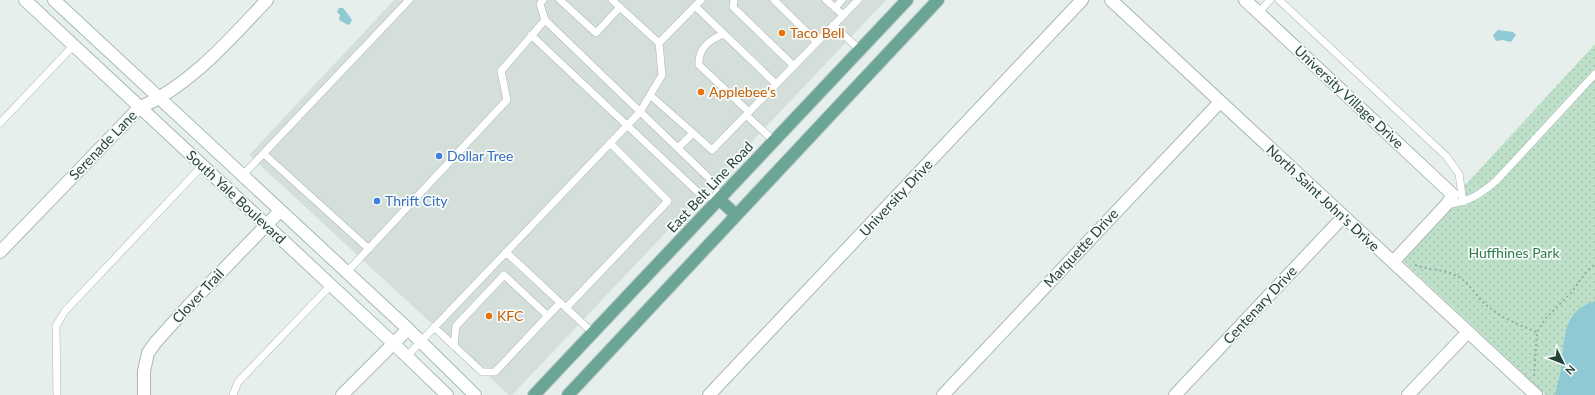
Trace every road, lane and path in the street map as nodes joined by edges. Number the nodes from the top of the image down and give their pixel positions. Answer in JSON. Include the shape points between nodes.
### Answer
{"nodes":[{"id":1,"x":25,"y":0,"type":"edge"},
{"id":2,"x":54,"y":0,"type":"edge"},
{"id":3,"x":267,"y":0,"type":"edge"},
{"id":4,"x":409,"y":0,"type":"edge"},
{"id":5,"x":543,"y":0,"type":"edge"},
{"id":6,"x":560,"y":0,"type":"edge"},
{"id":7,"x":612,"y":0,"type":"edge"},
{"id":8,"x":701,"y":0,"type":"edge"},
{"id":9,"x":734,"y":0,"type":"edge"},
{"id":10,"x":774,"y":0,"type":"edge"},
{"id":11,"x":826,"y":0,"type":"edge"},
{"id":12,"x":842,"y":0,"type":"edge"},
{"id":13,"x":858,"y":0,"type":"edge"},
{"id":14,"x":907,"y":0,"type":"edge"},
{"id":15,"x":938,"y":0,"type":"edge"},
{"id":16,"x":1082,"y":0,"type":"edge"},
{"id":17,"x":1111,"y":0,"type":"edge"},
{"id":18,"x":1246,"y":0,"type":"edge"},
{"id":19,"x":1270,"y":0,"type":"edge"},
{"id":20,"x":1278,"y":0,"type":"edge"},
{"id":21,"x":695,"y":6,"type":"junction"},
{"id":22,"x":620,"y":7,"type":"junction"},
{"id":23,"x":835,"y":8,"type":"junction"},
{"id":24,"x":1259,"y":12,"type":"junction"},
{"id":25,"x":843,"y":15,"type":"junction"},
{"id":26,"x":545,"y":20,"type":"junction"},
{"id":27,"x":833,"y":25,"type":"junction"},
{"id":28,"x":724,"y":34,"type":"junction"},
{"id":29,"x":531,"y":35,"type":"junction"},
{"id":30,"x":817,"y":42,"type":"junction"},
{"id":31,"x":659,"y":43,"type":"junction"},
{"id":32,"x":73,"y":46,"type":"junction"},
{"id":33,"x":860,"y":50,"type":"junction"},
{"id":34,"x":794,"y":66,"type":"junction"},
{"id":35,"x":1595,"y":74,"type":"edge"},
{"id":36,"x":776,"y":84,"type":"junction"},
{"id":37,"x":650,"y":95,"type":"junction"},
{"id":38,"x":159,"y":99,"type":"junction"},
{"id":39,"x":1220,"y":102,"type":"junction"},
{"id":40,"x":139,"y":108,"type":"junction"},
{"id":41,"x":640,"y":112,"type":"junction"},
{"id":42,"x":748,"y":113,"type":"junction"},
{"id":43,"x":0,"y":123,"type":"edge"},
{"id":44,"x":627,"y":126,"type":"junction"},
{"id":45,"x":693,"y":133,"type":"junction"},
{"id":46,"x":774,"y":141,"type":"junction"},
{"id":47,"x":610,"y":143,"type":"junction"},
{"id":48,"x":678,"y":148,"type":"junction"},
{"id":49,"x":264,"y":154,"type":"junction"},
{"id":50,"x":202,"y":166,"type":"junction"},
{"id":51,"x":242,"y":176,"type":"junction"},
{"id":52,"x":719,"y":199,"type":"junction"},
{"id":53,"x":1449,"y":200,"type":"junction"},
{"id":54,"x":1463,"y":202,"type":"junction"},
{"id":55,"x":280,"y":211,"type":"junction"},
{"id":56,"x":736,"y":215,"type":"junction"},
{"id":57,"x":1344,"y":216,"type":"junction"},
{"id":58,"x":266,"y":226,"type":"junction"},
{"id":59,"x":369,"y":249,"type":"junction"},
{"id":60,"x":0,"y":252,"type":"edge"},
{"id":61,"x":506,"y":252,"type":"junction"},
{"id":62,"x":1396,"y":259,"type":"junction"},
{"id":63,"x":1595,"y":264,"type":"edge"},
{"id":64,"x":346,"y":273,"type":"junction"},
{"id":65,"x":331,"y":285,"type":"junction"},
{"id":66,"x":560,"y":303,"type":"junction"},
{"id":67,"x":566,"y":308,"type":"junction"},
{"id":68,"x":548,"y":316,"type":"junction"},
{"id":69,"x":434,"y":327,"type":"junction"},
{"id":70,"x":408,"y":329,"type":"junction"},
{"id":71,"x":1537,"y":332,"type":"junction"},
{"id":72,"x":593,"y":333,"type":"junction"},
{"id":73,"x":1467,"y":333,"type":"junction"},
{"id":74,"x":420,"y":341,"type":"junction"},
{"id":75,"x":394,"y":344,"type":"junction"},
{"id":76,"x":454,"y":346,"type":"junction"},
{"id":77,"x":407,"y":356,"type":"junction"},
{"id":78,"x":1532,"y":390,"type":"edge"},
{"id":79,"x":57,"y":395,"type":"edge"},
{"id":80,"x":144,"y":395,"type":"edge"},
{"id":81,"x":233,"y":395,"type":"edge"},
{"id":82,"x":342,"y":395,"type":"edge"},
{"id":83,"x":447,"y":395,"type":"edge"},
{"id":84,"x":475,"y":395,"type":"edge"},
{"id":85,"x":534,"y":395,"type":"edge"},
{"id":86,"x":568,"y":395,"type":"edge"},
{"id":87,"x":709,"y":395,"type":"edge"},
{"id":88,"x":944,"y":395,"type":"edge"},
{"id":89,"x":1176,"y":395,"type":"edge"},
{"id":90,"x":1408,"y":395,"type":"edge"}],
"edges":[{"from":1,"to":32,"type":"street","name":"South Yale Boulevard"},
{"from":2,"to":38,"type":"street","name":"South Yale Boulevard"},
{"from":3,"to":38,"type":"street","name":"Serenade Lane","via":[[215,55]]},
{"from":4,"to":49,"type":"lane"},
{"from":5,"to":26,"type":"lane","via":[[540,4]]},
{"from":6,"to":22,"type":"lane","via":[[596,33]]},
{"from":7,"to":22,"type":"lane"},
{"from":8,"to":21,"type":"lane"},
{"from":9,"to":34,"type":"lane","via":[[733,7]]},
{"from":10,"to":30,"type":"lane"},
{"from":11,"to":23,"type":"lane"},
{"from":12,"to":23,"type":"lane"},
{"from":13,"to":25,"type":"lane"},
{"from":14,"to":33,"type":"main road","name":"East Belt Line Road"},
{"from":15,"to":56,"type":"main road"},
{"from":16,"to":87,"type":"street","name":"University Drive"},
{"from":17,"to":39,"type":"street","name":"North Saint John's Drive"},
{"from":18,"to":24,"type":"street","name":"University Village Drive"},
{"from":19,"to":24,"type":"lane"},
{"from":20,"to":54,"type":"lane","via":[[1446,156],[1459,174]]},
{"from":21,"to":28,"type":"lane"},
{"from":21,"to":31,"type":"lane"},
{"from":22,"to":31,"type":"lane"},
{"from":23,"to":25,"type":"lane"},
{"from":24,"to":53,"type":"street","name":"University Village Drive"},
{"from":25,"to":27,"type":"lane"},
{"from":26,"to":29,"type":"lane"},
{"from":26,"to":41,"type":"lane"},
{"from":27,"to":30,"type":"lane"},
{"from":27,"to":33,"type":"lane"},
{"from":28,"to":36,"type":"lane"},
{"from":28,"to":42,"type":"lane","via":[[704,46],[698,56],[699,65]]},
{"from":29,"to":44,"type":"lane"},
{"from":29,"to":59,"type":"lane","via":[[501,71],[507,100]]},
{"from":30,"to":34,"type":"lane"},
{"from":31,"to":37,"type":"lane","via":[[662,75]]},
{"from":32,"to":40,"type":"street","name":"South Yale Boulevard"},
{"from":32,"to":43,"type":"lane"},
{"from":33,"to":46,"type":"main road","name":"East Belt Line Road"},
{"from":34,"to":36,"type":"lane"},
{"from":35,"to":54,"type":"lane","via":[[1496,181],[1478,196]]},
{"from":36,"to":42,"type":"lane"},
{"from":37,"to":41,"type":"lane"},
{"from":37,"to":45,"type":"lane"},
{"from":38,"to":40,"type":"street","name":"Serenade Lane"},
{"from":38,"to":51,"type":"street","name":"South Yale Boulevard"},
{"from":39,"to":57,"type":"street","name":"North Saint John's Drive"},
{"from":39,"to":88,"type":"street","name":"Marquette Drive"},
{"from":40,"to":50,"type":"street","name":"South Yale Boulevard"},
{"from":40,"to":60,"type":"street","name":"Serenade Lane"},
{"from":41,"to":44,"type":"lane"},
{"from":41,"to":48,"type":"lane"},
{"from":42,"to":45,"type":"lane","via":[[712,150]]},
{"from":42,"to":46,"type":"lane"},
{"from":44,"to":47,"type":"lane"},
{"from":44,"to":52,"type":"lane","via":[[700,194]]},
{"from":45,"to":48,"type":"lane"},
{"from":46,"to":52,"type":"main road","name":"East Belt Line Road"},
{"from":47,"to":61,"type":"lane"},
{"from":47,"to":67,"type":"lane","via":[[668,201]]},
{"from":48,"to":52,"type":"lane","via":[[713,182]]},
{"from":49,"to":51,"type":"lane"},
{"from":49,"to":59,"type":"lane"},
{"from":50,"to":58,"type":"street","name":"South Yale Boulevard"},
{"from":50,"to":79,"type":"lane","via":[[65,311],[56,326]]},
{"from":51,"to":55,"type":"street","name":"South Yale Boulevard"},
{"from":52,"to":56,"type":"main road"},
{"from":52,"to":72,"type":"main road","name":"East Belt Line Road"},
{"from":53,"to":54,"type":"lane"},
{"from":53,"to":62,"type":"street"},
{"from":55,"to":58,"type":"street","name":"Clover Trail"},
{"from":55,"to":64,"type":"street","name":"South Yale Boulevard"},
{"from":56,"to":86,"type":"main road"},
{"from":57,"to":62,"type":"street","name":"North Saint John's Drive"},
{"from":57,"to":89,"type":"street","name":"Centenary Drive"},
{"from":58,"to":65,"type":"street","name":"South Yale Boulevard"},
{"from":58,"to":80,"type":"street","name":"Clover Trail","via":[[189,305],[148,352],[144,371]]},
{"from":59,"to":64,"type":"lane"},
{"from":61,"to":66,"type":"lane"},
{"from":61,"to":69,"type":"lane"},
{"from":62,"to":71,"type":"path","via":[[1457,276],[1501,316]]},
{"from":62,"to":73,"type":"street","name":"North Saint John's Drive"},
{"from":63,"to":71,"type":"path","via":[[1546,318]]},
{"from":64,"to":70,"type":"street","name":"South Yale Boulevard"},
{"from":65,"to":75,"type":"street","name":"South Yale Boulevard"},
{"from":65,"to":81,"type":"lane","via":[[238,382]]},
{"from":66,"to":67,"type":"lane"},
{"from":66,"to":68,"type":"lane"},
{"from":67,"to":72,"type":"lane"},
{"from":68,"to":76,"type":"lane","via":[[495,372],[482,372]]},
{"from":68,"to":76,"type":"lane","via":[[504,275],[456,326]]},
{"from":69,"to":74,"type":"lane"},
{"from":69,"to":76,"type":"lane"},
{"from":70,"to":74,"type":"street","name":"South Yale Boulevard"},
{"from":70,"to":75,"type":"street"},
{"from":71,"to":78,"type":"path"},
{"from":72,"to":85,"type":"main road","name":"East Belt Line Road"},
{"from":73,"to":78,"type":"street","name":"North Saint John's Drive"},
{"from":73,"to":90,"type":"street"},
{"from":74,"to":77,"type":"lane"},
{"from":74,"to":84,"type":"street","name":"South Yale Boulevard"},
{"from":75,"to":77,"type":"street","name":"South Yale Boulevard"},
{"from":75,"to":82,"type":"street"},
{"from":77,"to":83,"type":"street","name":"South Yale Boulevard"}]}
